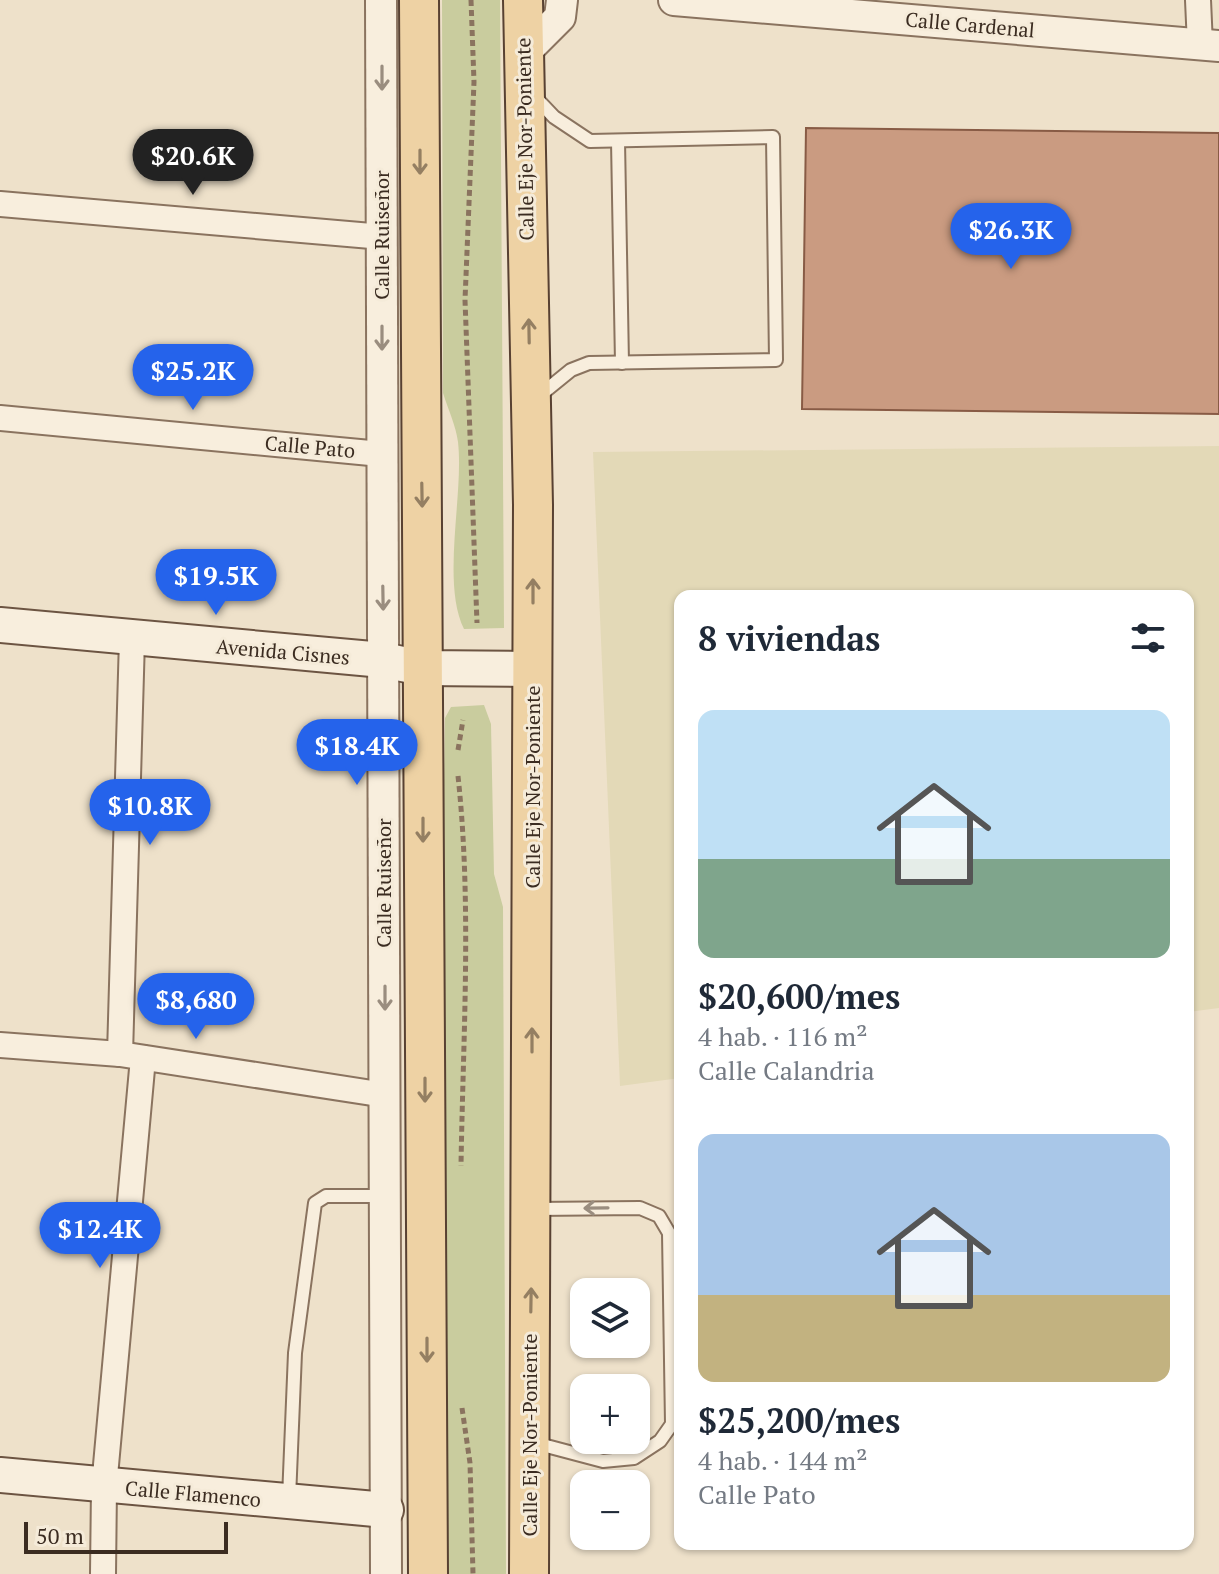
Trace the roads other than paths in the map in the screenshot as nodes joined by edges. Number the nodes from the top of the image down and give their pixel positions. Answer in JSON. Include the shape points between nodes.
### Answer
{"nodes":[{"id":1,"x":381,"y":0,"type":"edge"},
{"id":2,"x":419,"y":0,"type":"edge"},
{"id":3,"x":523,"y":0,"type":"edge"},
{"id":4,"x":562,"y":0,"type":"edge"},
{"id":5,"x":674,"y":0,"type":"edge"},
{"id":6,"x":1198,"y":0,"type":"edge"},
{"id":7,"x":1209,"y":45,"type":"edge"},
{"id":8,"x":523,"y":68,"type":"junction"},
{"id":9,"x":618,"y":141,"type":"junction"},
{"id":10,"x":0,"y":204,"type":"edge"},
{"id":11,"x":383,"y":237,"type":"junction"},
{"id":12,"x":622,"y":363,"type":"junction"},
{"id":13,"x":531,"y":404,"type":"junction"},
{"id":14,"x":0,"y":418,"type":"edge"},
{"id":15,"x":381,"y":454,"type":"junction"},
{"id":16,"x":0,"y":625,"type":"edge"},
{"id":17,"x":132,"y":639,"type":"junction"},
{"id":18,"x":383,"y":660,"type":"junction"},
{"id":19,"x":422,"y":668,"type":"junction"},
{"id":20,"x":534,"y":669,"type":"junction"},
{"id":21,"x":0,"y":1045,"type":"edge"},
{"id":22,"x":132,"y":1056,"type":"junction"},
{"id":23,"x":385,"y":1095,"type":"junction"},
{"id":24,"x":385,"y":1196,"type":"junction"},
{"id":25,"x":532,"y":1209,"type":"junction"},
{"id":26,"x":529,"y":1441,"type":"junction"},
{"id":27,"x":0,"y":1475,"type":"edge"},
{"id":28,"x":104,"y":1487,"type":"junction"},
{"id":29,"x":289,"y":1502,"type":"junction"},
{"id":30,"x":386,"y":1510,"type":"junction"},
{"id":31,"x":103,"y":1574,"type":"edge"},
{"id":32,"x":386,"y":1574,"type":"edge"},
{"id":33,"x":428,"y":1574,"type":"edge"},
{"id":34,"x":529,"y":1574,"type":"edge"}],
"edges":[{"from":1,"to":11,"type":"street","name":"Calle Ruiseñor","one_way":true},
{"from":2,"to":19,"type":"main road","one_way":true},
{"from":3,"to":8,"type":"main road","name":"Calle Eje Nor-Poniente"},
{"from":4,"to":8,"type":"street","via":[[560,17]]},
{"from":5,"to":7,"type":"street","name":"Calle Cardenal"},
{"from":6,"to":7,"type":"street"},
{"from":8,"to":9,"type":"lane","via":[[554,117],[590,141]]},
{"from":13,"to":8,"type":"main road","name":"Calle Eje Nor-Poniente","one_way":true},
{"from":9,"to":12,"type":"lane"},
{"from":9,"to":12,"type":"lane","via":[[773,137],[776,360]]},
{"from":10,"to":11,"type":"street"},
{"from":11,"to":15,"type":"street","name":"Calle Ruiseñor","one_way":true},
{"from":12,"to":13,"type":"lane","via":[[589,363],[571,370]]},
{"from":20,"to":13,"type":"main road","name":"Calle Eje Nor-Poniente","one_way":true},
{"from":14,"to":15,"type":"street","name":"Calle Pato"},
{"from":15,"to":18,"type":"street","name":"Calle Ruiseñor","one_way":true},
{"from":16,"to":17,"type":"main road","name":"Avenida Cisnes"},
{"from":17,"to":18,"type":"main road","name":"Avenida Cisnes"},
{"from":17,"to":22,"type":"street"},
{"from":18,"to":19,"type":"main road","name":"Avenida Cisnes"},
{"from":18,"to":23,"type":"street","name":"Calle Ruiseñor","one_way":true},
{"from":19,"to":20,"type":"main road","name":"Avenida Cisnes"},
{"from":19,"to":33,"type":"main road","one_way":true},
{"from":25,"to":20,"type":"main road","name":"Calle Eje Nor-Poniente","one_way":true},
{"from":21,"to":22,"type":"street"},
{"from":22,"to":23,"type":"street"},
{"from":22,"to":28,"type":"street"},
{"from":23,"to":24,"type":"street","name":"Calle Ruiseñor"},
{"from":24,"to":29,"type":"lane","via":[[326,1196],[315,1203],[295,1353]]},
{"from":24,"to":30,"type":"street","name":"Calle Ruiseñor"},
{"from":26,"to":25,"type":"main road","name":"Calle Eje Nor-Poniente","one_way":true},
{"from":26,"to":25,"type":"lane","one_way":true,"via":[[603,1461],[634,1458],[660,1441],[672,1424],[674,1376],[669,1233],[659,1216],[640,1208]]},
{"from":26,"to":34,"type":"main road","name":"Calle Eje Nor-Poniente"},
{"from":27,"to":28,"type":"main road","name":"Calle Flamenco"},
{"from":28,"to":29,"type":"main road","name":"Calle Flamenco"},
{"from":28,"to":31,"type":"street"},
{"from":29,"to":30,"type":"main road","name":"Calle Flamenco"},
{"from":30,"to":32,"type":"street","name":"Calle Ruiseñor"}]}
